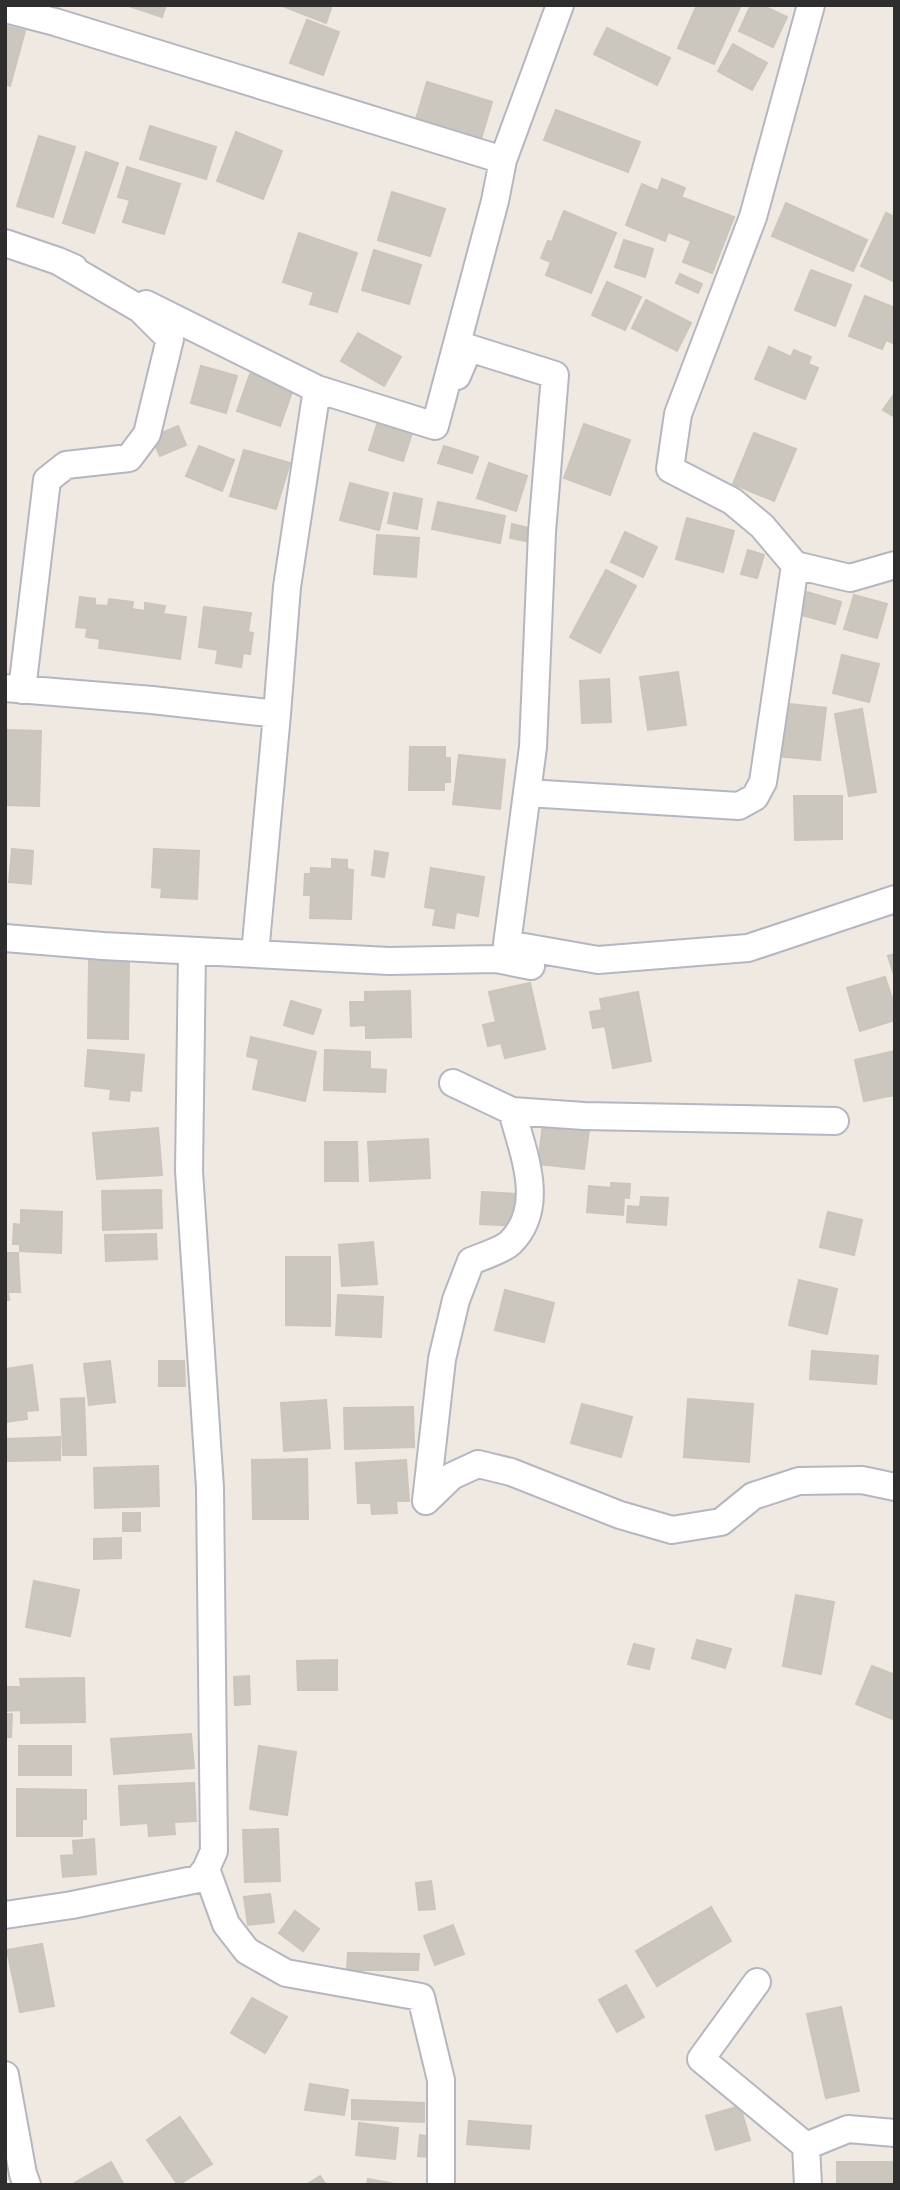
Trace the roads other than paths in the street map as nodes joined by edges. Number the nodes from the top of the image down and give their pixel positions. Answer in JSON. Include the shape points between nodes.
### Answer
{"nodes":[{"id":1,"x":560,"y":5,"type":"edge"},
{"id":2,"x":811,"y":5,"type":"edge"},
{"id":3,"x":5,"y":9,"type":"edge"},
{"id":4,"x":58,"y":14,"type":"edge"},
{"id":5,"x":503,"y":160,"type":"junction"},
{"id":6,"x":5,"y":243,"type":"edge"},
{"id":7,"x":58,"y":261,"type":"junction"},
{"id":8,"x":317,"y":389,"type":"junction"},
{"id":9,"x":435,"y":426,"type":"junction"},
{"id":10,"x":795,"y":565,"type":"junction"},
{"id":11,"x":894,"y":567,"type":"edge"},
{"id":12,"x":14,"y":689,"type":"edge"},
{"id":13,"x":276,"y":713,"type":"junction"},
{"id":14,"x":527,"y":793,"type":"junction"},
{"id":15,"x":895,"y":900,"type":"edge"},
{"id":16,"x":5,"y":938,"type":"edge"},
{"id":17,"x":192,"y":951,"type":"junction"},
{"id":18,"x":255,"y":954,"type":"junction"},
{"id":19,"x":564,"y":971,"type":"dead end"},
{"id":20,"x":453,"y":1083,"type":"dead end"},
{"id":21,"x":512,"y":1111,"type":"junction"},
{"id":22,"x":835,"y":1121,"type":"dead end"},
{"id":23,"x":895,"y":1488,"type":"edge"},
{"id":24,"x":206,"y":1869,"type":"junction"},
{"id":25,"x":5,"y":1915,"type":"edge"},
{"id":26,"x":757,"y":1982,"type":"dead end"},
{"id":27,"x":5,"y":2075,"type":"edge"},
{"id":28,"x":895,"y":2133,"type":"edge"},
{"id":29,"x":806,"y":2146,"type":"junction"},
{"id":30,"x":27,"y":2185,"type":"edge"},
{"id":31,"x":441,"y":2185,"type":"edge"},
{"id":32,"x":807,"y":2185,"type":"edge"}],
"edges":[{"from":1,"to":5,"type":"street"},
{"from":2,"to":10,"type":"street","via":[[753,217],[678,414],[670,469],[732,501],[762,526]]},
{"from":3,"to":4,"type":"street"},
{"from":4,"to":5,"type":"street"},
{"from":5,"to":9,"type":"street"},
{"from":6,"to":7,"type":"street"},
{"from":7,"to":8,"type":"street"},
{"from":7,"to":12,"type":"street","via":[[140,309],[170,339],[147,434],[129,458],[66,465],[47,480]]},
{"from":8,"to":9,"type":"street"},
{"from":8,"to":13,"type":"street","via":[[287,587]]},
{"from":9,"to":14,"type":"street","via":[[469,348],[555,375]]},
{"from":10,"to":11,"type":"street","via":[[850,578]]},
{"from":10,"to":14,"type":"street","via":[[764,782],[755,797],[739,806]]},
{"from":12,"to":13,"type":"street"},
{"from":13,"to":18,"type":"street"},
{"from":14,"to":15,"type":"street","via":[[506,944],[598,960],[748,948]]},
{"from":16,"to":17,"type":"street"},
{"from":17,"to":18,"type":"street"},
{"from":17,"to":24,"type":"street","via":[[189,1171],[210,1488],[214,1851]]},
{"from":18,"to":19,"type":"street","via":[[389,961],[496,959]]},
{"from":20,"to":21,"type":"street"},
{"from":21,"to":22,"type":"street"},
{"from":21,"to":23,"type":"street","via":[[532,1186],[525,1223],[509,1244],[471,1261],[456,1300],[442,1359],[426,1501],[452,1476],[478,1464],[672,1531],[721,1522],[753,1496],[799,1481],[862,1480]]},
{"from":24,"to":25,"type":"street","via":[[198,1879]]},
{"from":24,"to":31,"type":"street","via":[[226,1924],[247,1951],[286,1973],[421,1997],[442,2080]]},
{"from":26,"to":29,"type":"street","via":[[701,2059]]},
{"from":27,"to":30,"type":"street"},
{"from":28,"to":29,"type":"street","via":[[848,2129]]},
{"from":29,"to":32,"type":"street"}]}
